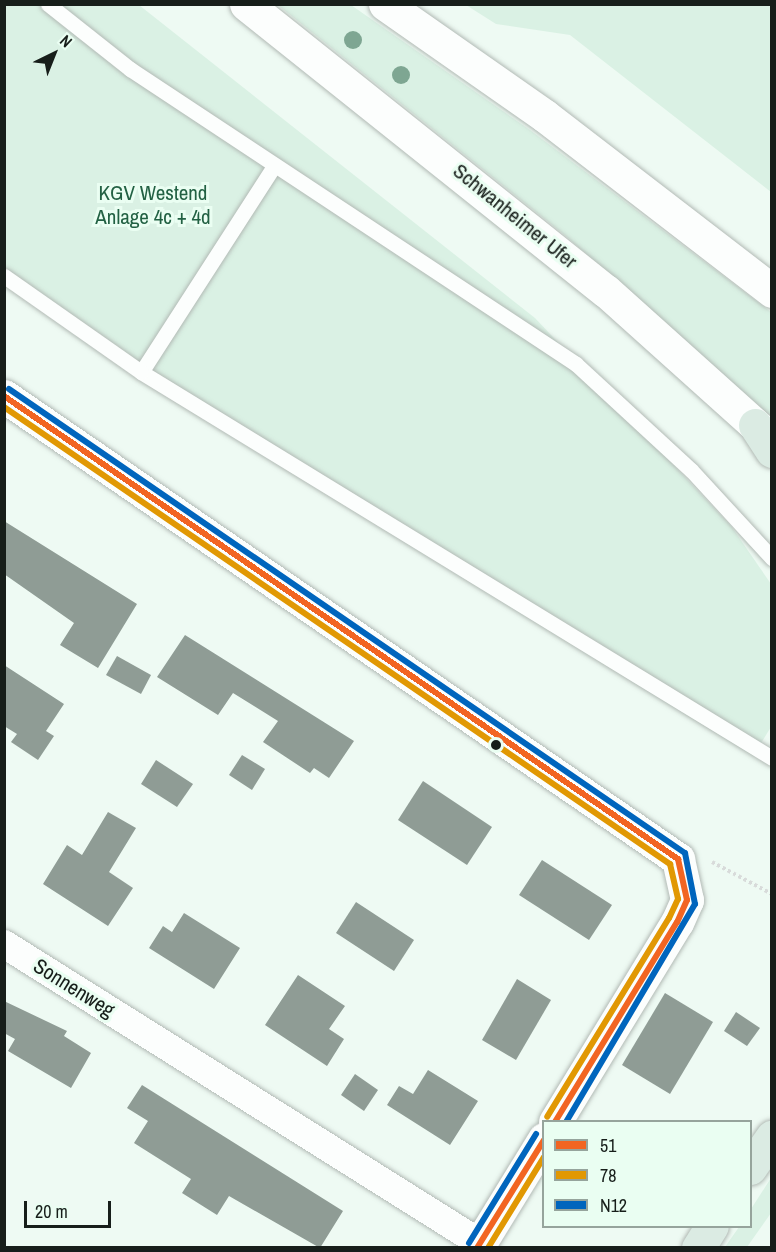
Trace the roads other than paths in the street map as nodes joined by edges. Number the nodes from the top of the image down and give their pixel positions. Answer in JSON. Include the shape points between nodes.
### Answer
{"nodes":[{"id":1,"x":48,"y":4,"type":"edge"},
{"id":2,"x":246,"y":4,"type":"edge"},
{"id":3,"x":386,"y":4,"type":"edge"},
{"id":4,"x":274,"y":166,"type":"junction"},
{"id":5,"x":4,"y":276,"type":"edge"},
{"id":6,"x":771,"y":291,"type":"edge"},
{"id":7,"x":141,"y":372,"type":"junction"},
{"id":8,"x":4,"y":396,"type":"edge"},
{"id":9,"x":766,"y":439,"type":"edge"},
{"id":10,"x":771,"y":558,"type":"edge"},
{"id":11,"x":771,"y":758,"type":"edge"},
{"id":12,"x":4,"y":944,"type":"edge"},
{"id":13,"x":556,"y":1120,"type":"edge"},
{"id":14,"x":771,"y":1137,"type":"edge"},
{"id":15,"x":542,"y":1141,"type":"edge"},
{"id":16,"x":752,"y":1165,"type":"edge"},
{"id":17,"x":711,"y":1228,"type":"edge"},
{"id":18,"x":478,"y":1245,"type":"edge"},
{"id":19,"x":698,"y":1248,"type":"edge"}],
"edges":[{"from":1,"to":4,"type":"lane","via":[[130,69]]},
{"from":2,"to":9,"type":"street","name":"Schwanheimer Ufer","via":[[545,240]]},
{"from":3,"to":6,"type":"street","via":[[545,116]]},
{"from":4,"to":7,"type":"lane"},
{"from":4,"to":10,"type":"lane","via":[[576,364],[691,471]]},
{"from":5,"to":7,"type":"lane"},
{"from":7,"to":11,"type":"lane"},
{"from":8,"to":13,"type":"street","via":[[678,859],[687,900],[677,922]]},
{"from":12,"to":18,"type":"street","name":"Sonnenweg"},
{"from":14,"to":16,"type":"highway"},
{"from":15,"to":18,"type":"street"},
{"from":17,"to":19,"type":"highway"}]}
